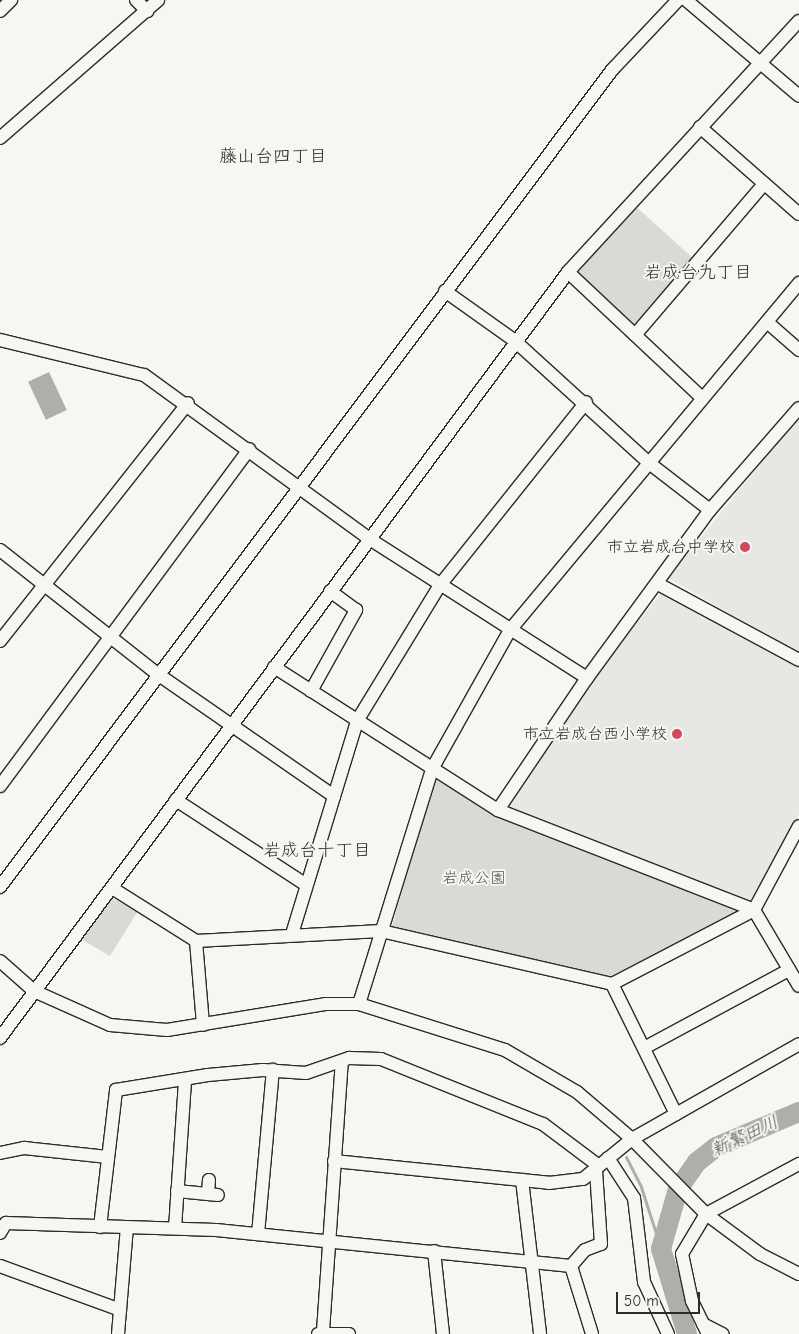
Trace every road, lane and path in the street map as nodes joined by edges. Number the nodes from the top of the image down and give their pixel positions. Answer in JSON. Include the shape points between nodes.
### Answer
{"nodes":[{"id":1,"x":136,"y":0,"type":"edge"},
{"id":2,"x":158,"y":0,"type":"edge"},
{"id":3,"x":678,"y":0,"type":"edge"},
{"id":4,"x":686,"y":0,"type":"edge"},
{"id":5,"x":147,"y":11,"type":"junction"},
{"id":6,"x":799,"y":21,"type":"edge"},
{"id":7,"x":760,"y":63,"type":"junction"},
{"id":8,"x":799,"y":96,"type":"edge"},
{"id":9,"x":700,"y":127,"type":"junction"},
{"id":10,"x":0,"y":138,"type":"edge"},
{"id":11,"x":764,"y":184,"type":"junction"},
{"id":12,"x":799,"y":214,"type":"edge"},
{"id":13,"x":568,"y":272,"type":"junction"},
{"id":14,"x":799,"y":283,"type":"edge"},
{"id":15,"x":445,"y":291,"type":"junction"},
{"id":16,"x":767,"y":322,"type":"junction"},
{"id":17,"x":635,"y":335,"type":"junction"},
{"id":18,"x":0,"y":340,"type":"edge"},
{"id":19,"x":515,"y":340,"type":"junction"},
{"id":20,"x":799,"y":350,"type":"edge"},
{"id":21,"x":702,"y":398,"type":"junction"},
{"id":22,"x":586,"y":402,"type":"junction"},
{"id":23,"x":188,"y":403,"type":"junction"},
{"id":24,"x":799,"y":408,"type":"edge"},
{"id":25,"x":250,"y":449,"type":"junction"},
{"id":26,"x":648,"y":463,"type":"junction"},
{"id":27,"x":297,"y":486,"type":"junction"},
{"id":28,"x":710,"y":510,"type":"junction"},
{"id":29,"x":368,"y":538,"type":"junction"},
{"id":30,"x":0,"y":550,"type":"edge"},
{"id":31,"x":658,"y":584,"type":"junction"},
{"id":32,"x":44,"y":585,"type":"junction"},
{"id":33,"x":440,"y":585,"type":"junction"},
{"id":34,"x":330,"y":591,"type":"junction"},
{"id":35,"x":510,"y":630,"type":"junction"},
{"id":36,"x":109,"y":637,"type":"junction"},
{"id":37,"x":0,"y":641,"type":"edge"},
{"id":38,"x":799,"y":660,"type":"edge"},
{"id":39,"x":274,"y":667,"type":"junction"},
{"id":40,"x":159,"y":675,"type":"junction"},
{"id":41,"x":587,"y":678,"type":"junction"},
{"id":42,"x":311,"y":691,"type":"junction"},
{"id":43,"x":357,"y":721,"type":"junction"},
{"id":44,"x":230,"y":727,"type":"junction"},
{"id":45,"x":432,"y":769,"type":"junction"},
{"id":46,"x":0,"y":786,"type":"edge"},
{"id":47,"x":334,"y":796,"type":"junction"},
{"id":48,"x":176,"y":800,"type":"junction"},
{"id":49,"x":498,"y":810,"type":"junction"},
{"id":50,"x":799,"y":826,"type":"edge"},
{"id":51,"x":306,"y":884,"type":"junction"},
{"id":52,"x":0,"y":887,"type":"edge"},
{"id":53,"x":112,"y":888,"type":"junction"},
{"id":54,"x":754,"y":910,"type":"junction"},
{"id":55,"x":381,"y":931,"type":"junction"},
{"id":56,"x":292,"y":934,"type":"junction"},
{"id":57,"x":196,"y":941,"type":"junction"},
{"id":58,"x":0,"y":961,"type":"edge"},
{"id":59,"x":789,"y":970,"type":"junction"},
{"id":60,"x":612,"y":984,"type":"junction"},
{"id":61,"x":799,"y":986,"type":"edge"},
{"id":62,"x":34,"y":991,"type":"junction"},
{"id":63,"x":359,"y":1004,"type":"junction"},
{"id":64,"x":203,"y":1025,"type":"junction"},
{"id":65,"x":0,"y":1038,"type":"edge"},
{"id":66,"x":799,"y":1044,"type":"edge"},
{"id":67,"x":644,"y":1048,"type":"junction"},
{"id":68,"x":342,"y":1062,"type":"junction"},
{"id":69,"x":273,"y":1070,"type":"junction"},
{"id":70,"x":185,"y":1080,"type":"junction"},
{"id":71,"x":676,"y":1114,"type":"junction"},
{"id":72,"x":632,"y":1139,"type":"junction"},
{"id":73,"x":0,"y":1153,"type":"edge"},
{"id":74,"x":108,"y":1156,"type":"junction"},
{"id":75,"x":334,"y":1161,"type":"junction"},
{"id":76,"x":799,"y":1164,"type":"edge"},
{"id":77,"x":601,"y":1165,"type":"junction"},
{"id":78,"x":209,"y":1180,"type":"dead end"},
{"id":79,"x":522,"y":1180,"type":"junction"},
{"id":80,"x":178,"y":1191,"type":"junction"},
{"id":81,"x":706,"y":1214,"type":"junction"},
{"id":82,"x":100,"y":1227,"type":"junction"},
{"id":83,"x":127,"y":1227,"type":"junction"},
{"id":84,"x":175,"y":1228,"type":"junction"},
{"id":85,"x":0,"y":1233,"type":"edge"},
{"id":86,"x":258,"y":1234,"type":"junction"},
{"id":87,"x":326,"y":1241,"type":"junction"},
{"id":88,"x":434,"y":1251,"type":"junction"},
{"id":89,"x":532,"y":1261,"type":"junction"},
{"id":90,"x":0,"y":1266,"type":"edge"},
{"id":91,"x":571,"y":1266,"type":"junction"},
{"id":92,"x":799,"y":1274,"type":"edge"},
{"id":93,"x":120,"y":1310,"type":"junction"},
{"id":94,"x":705,"y":1329,"type":"edge"},
{"id":95,"x":321,"y":1332,"type":"edge"},
{"id":96,"x":118,"y":1334,"type":"edge"},
{"id":97,"x":349,"y":1334,"type":"edge"},
{"id":98,"x":443,"y":1334,"type":"edge"},
{"id":99,"x":540,"y":1334,"type":"edge"},
{"id":100,"x":592,"y":1334,"type":"edge"},
{"id":101,"x":668,"y":1334,"type":"edge"},
{"id":102,"x":723,"y":1334,"type":"edge"}],
"edges":[{"from":1,"to":5,"type":"street"},
{"from":2,"to":5,"type":"street"},
{"from":3,"to":15,"type":"street","via":[[612,70]]},
{"from":4,"to":7,"type":"street"},
{"from":5,"to":10,"type":"street"},
{"from":6,"to":7,"type":"street"},
{"from":7,"to":8,"type":"street"},
{"from":7,"to":9,"type":"street"},
{"from":9,"to":11,"type":"street"},
{"from":9,"to":13,"type":"street"},
{"from":11,"to":12,"type":"street"},
{"from":11,"to":17,"type":"street"},
{"from":13,"to":17,"type":"street"},
{"from":13,"to":19,"type":"street"},
{"from":14,"to":16,"type":"street"},
{"from":15,"to":19,"type":"street"},
{"from":15,"to":27,"type":"street"},
{"from":16,"to":20,"type":"street"},
{"from":16,"to":21,"type":"street"},
{"from":17,"to":21,"type":"street"},
{"from":18,"to":23,"type":"street","via":[[144,375]]},
{"from":19,"to":22,"type":"street"},
{"from":19,"to":29,"type":"street"},
{"from":21,"to":26,"type":"street"},
{"from":22,"to":26,"type":"street"},
{"from":22,"to":33,"type":"street"},
{"from":23,"to":25,"type":"street"},
{"from":23,"to":32,"type":"street"},
{"from":24,"to":28,"type":"street"},
{"from":25,"to":27,"type":"street"},
{"from":25,"to":36,"type":"street"},
{"from":26,"to":28,"type":"street"},
{"from":26,"to":35,"type":"street"},
{"from":27,"to":29,"type":"street"},
{"from":27,"to":40,"type":"street"},
{"from":28,"to":31,"type":"street"},
{"from":29,"to":33,"type":"street"},
{"from":29,"to":34,"type":"street"},
{"from":30,"to":32,"type":"street"},
{"from":31,"to":38,"type":"street"},
{"from":31,"to":41,"type":"street"},
{"from":32,"to":36,"type":"street"},
{"from":32,"to":37,"type":"street"},
{"from":33,"to":35,"type":"street"},
{"from":33,"to":43,"type":"street"},
{"from":34,"to":39,"type":"street"},
{"from":34,"to":42,"type":"street","via":[[356,610]]},
{"from":35,"to":41,"type":"street"},
{"from":35,"to":45,"type":"street"},
{"from":36,"to":40,"type":"street"},
{"from":36,"to":46,"type":"street"},
{"from":39,"to":42,"type":"street"},
{"from":39,"to":44,"type":"street"},
{"from":40,"to":44,"type":"street"},
{"from":40,"to":52,"type":"street"},
{"from":41,"to":49,"type":"street"},
{"from":42,"to":43,"type":"street"},
{"from":43,"to":45,"type":"street"},
{"from":43,"to":47,"type":"street"},
{"from":44,"to":47,"type":"street"},
{"from":44,"to":48,"type":"street"},
{"from":45,"to":49,"type":"street"},
{"from":45,"to":55,"type":"street"},
{"from":47,"to":51,"type":"street"},
{"from":48,"to":51,"type":"street"},
{"from":48,"to":53,"type":"street"},
{"from":49,"to":54,"type":"street"},
{"from":50,"to":54,"type":"street"},
{"from":51,"to":56,"type":"street"},
{"from":53,"to":57,"type":"street"},
{"from":53,"to":62,"type":"street"},
{"from":54,"to":59,"type":"street"},
{"from":54,"to":60,"type":"street"},
{"from":55,"to":56,"type":"street"},
{"from":55,"to":60,"type":"street"},
{"from":55,"to":63,"type":"street"},
{"from":56,"to":57,"type":"street"},
{"from":57,"to":64,"type":"street"},
{"from":58,"to":62,"type":"street"},
{"from":59,"to":61,"type":"street"},
{"from":59,"to":67,"type":"street"},
{"from":60,"to":67,"type":"street"},
{"from":62,"to":64,"type":"street","via":[[110,1025],[167,1030]]},
{"from":62,"to":65,"type":"street"},
{"from":63,"to":64,"type":"street","via":[[325,1004]]},
{"from":63,"to":72,"type":"street","via":[[505,1050],[577,1092]]},
{"from":66,"to":71,"type":"street"},
{"from":67,"to":71,"type":"street"},
{"from":68,"to":69,"type":"street","via":[[306,1073]]},
{"from":68,"to":75,"type":"street"},
{"from":68,"to":77,"type":"street","via":[[381,1059],[429,1076],[501,1111],[554,1130]]},
{"from":69,"to":70,"type":"street"},
{"from":69,"to":86,"type":"street"},
{"from":70,"to":74,"type":"street","via":[[116,1090]]},
{"from":70,"to":80,"type":"street"},
{"from":71,"to":72,"type":"street"},
{"from":72,"to":77,"type":"street"},
{"from":72,"to":81,"type":"street"},
{"from":73,"to":74,"type":"street","via":[[24,1148]]},
{"from":74,"to":82,"type":"street"},
{"from":75,"to":79,"type":"street"},
{"from":75,"to":87,"type":"street"},
{"from":76,"to":81,"type":"street"},
{"from":77,"to":79,"type":"street","via":[[583,1179]]},
{"from":77,"to":91,"type":"street","via":[[602,1244],[585,1250]]},
{"from":77,"to":101,"type":"street","via":[[634,1198],[644,1282]]},
{"from":78,"to":80,"type":"street","via":[[213,1195]]},
{"from":79,"to":89,"type":"street"},
{"from":80,"to":84,"type":"street"},
{"from":81,"to":92,"type":"street","via":[[760,1254]]},
{"from":81,"to":94,"type":"street","via":[[682,1254],[692,1301]]},
{"from":82,"to":83,"type":"street"},
{"from":82,"to":85,"type":"street","via":[[6,1223]]},
{"from":83,"to":84,"type":"street"},
{"from":83,"to":93,"type":"street"},
{"from":84,"to":86,"type":"street"},
{"from":86,"to":87,"type":"street"},
{"from":87,"to":88,"type":"street"},
{"from":87,"to":95,"type":"street"},
{"from":88,"to":89,"type":"street"},
{"from":88,"to":98,"type":"street"},
{"from":89,"to":91,"type":"street"},
{"from":89,"to":99,"type":"street"},
{"from":90,"to":93,"type":"street"},
{"from":91,"to":100,"type":"street"},
{"from":93,"to":96,"type":"street"},
{"from":94,"to":102,"type":"street"},
{"from":95,"to":97,"type":"street"}]}
